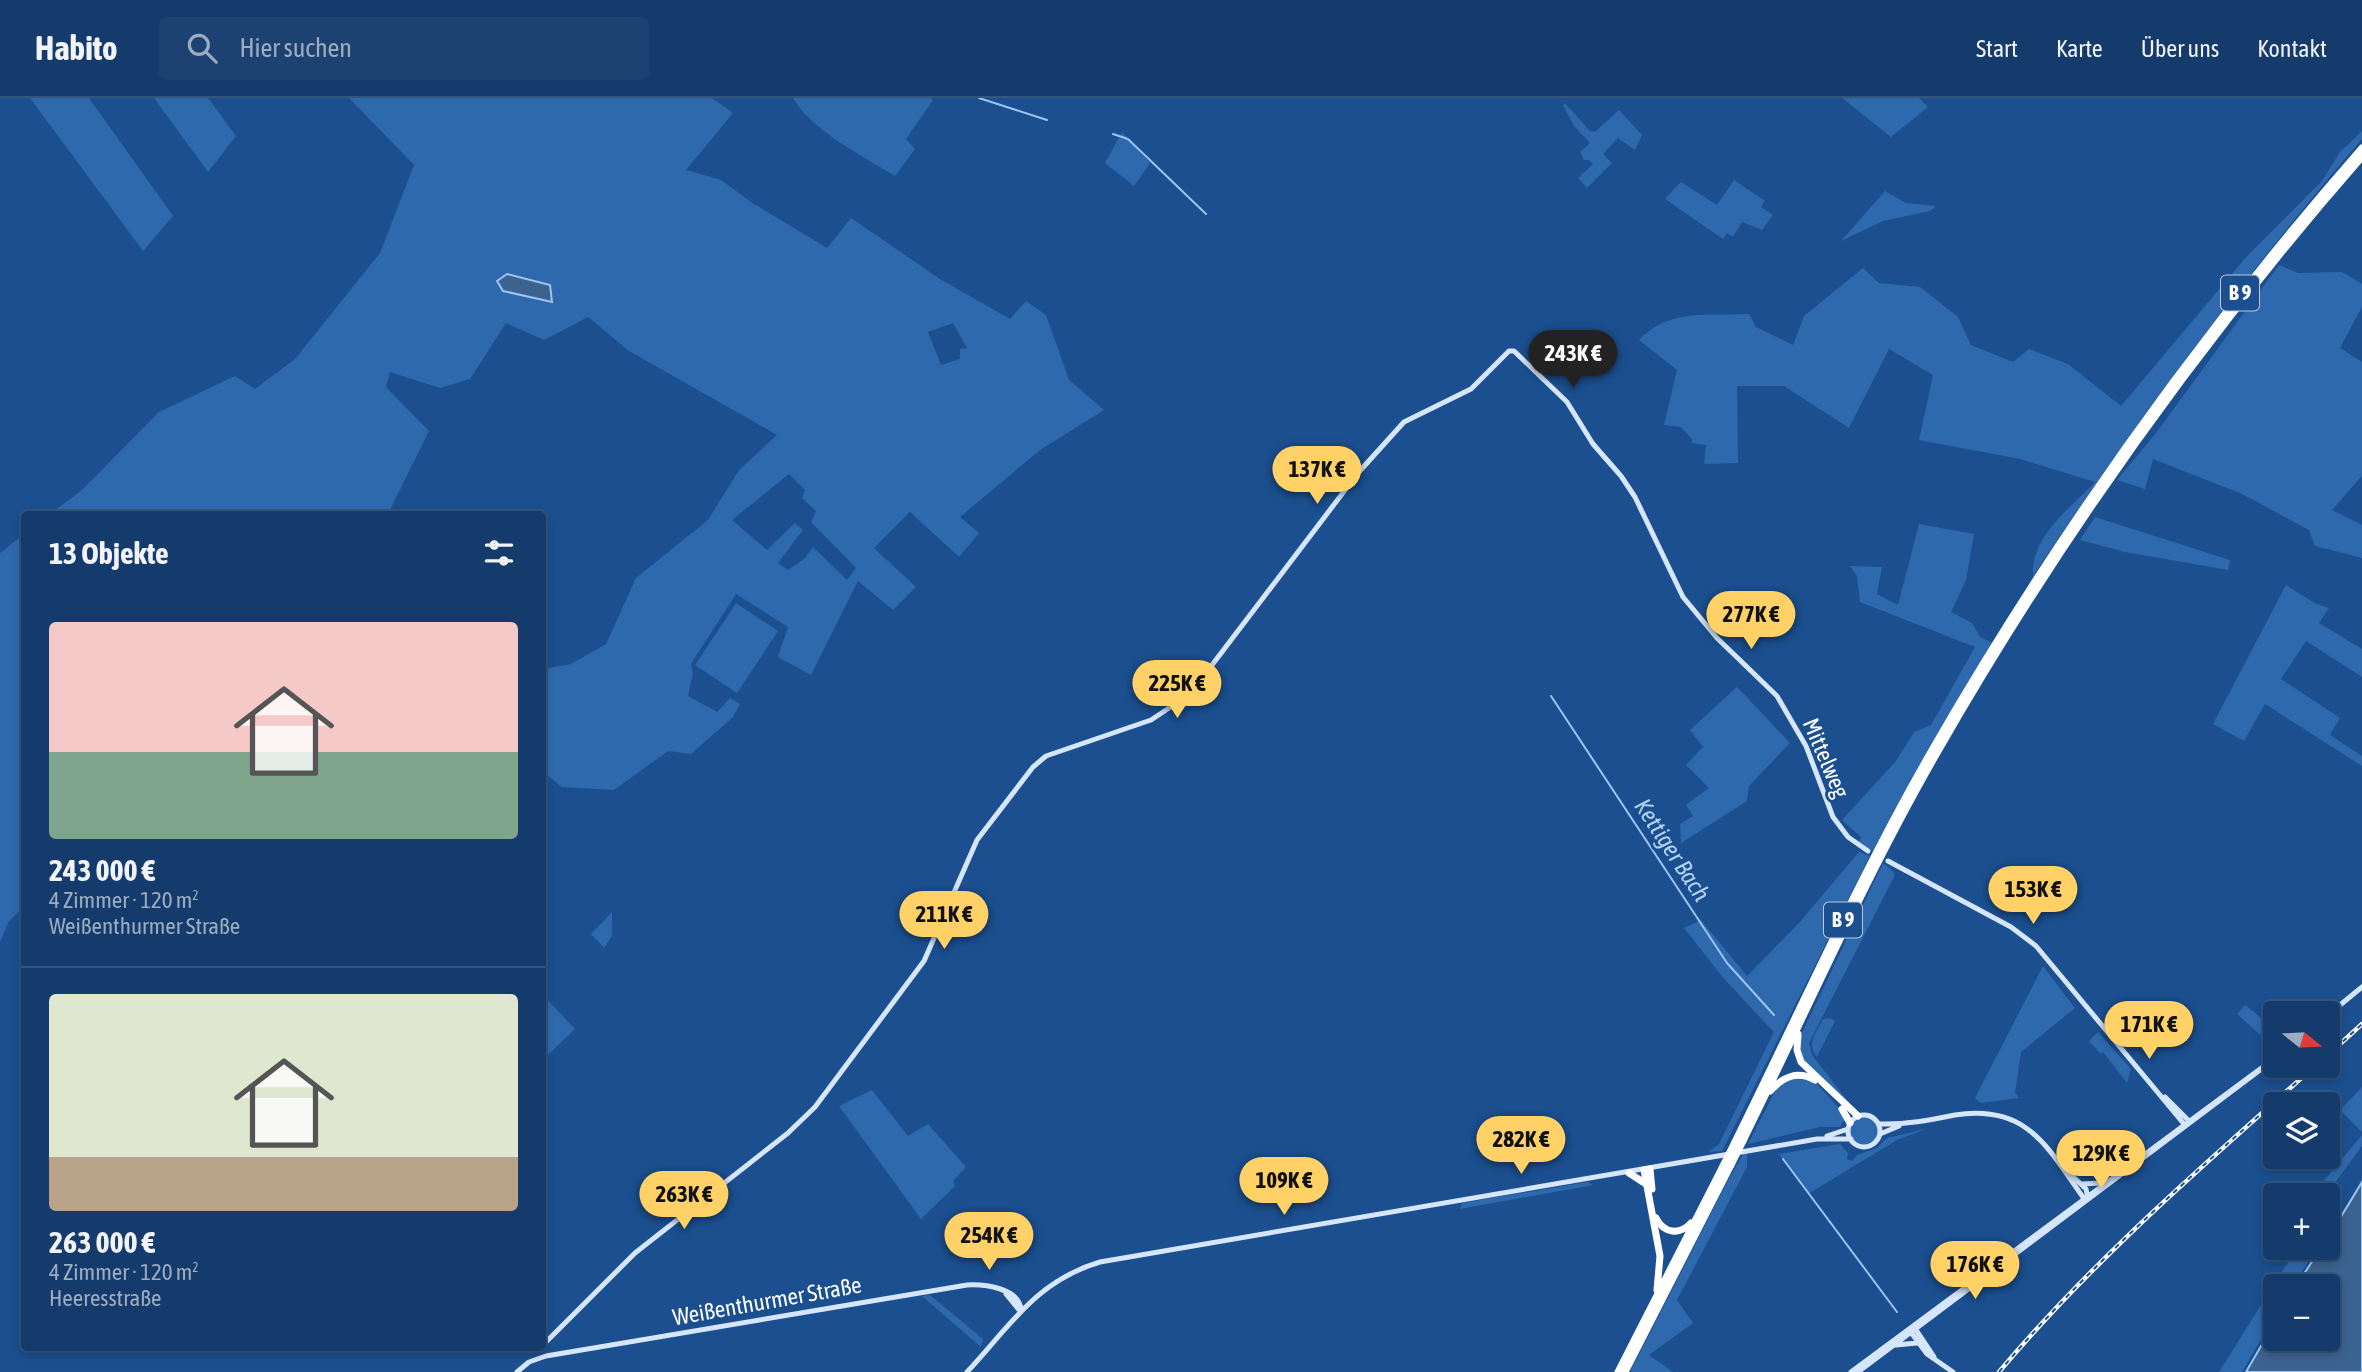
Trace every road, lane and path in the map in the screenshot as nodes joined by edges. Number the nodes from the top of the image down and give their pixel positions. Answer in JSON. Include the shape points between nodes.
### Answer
{"nodes":[{"id":1,"x":2362,"y":148,"type":"edge"},
{"id":2,"x":2362,"y":157,"type":"edge"},
{"id":3,"x":2128,"y":447,"type":"junction"},
{"id":4,"x":1934,"y":752,"type":"junction"},
{"id":5,"x":1868,"y":851,"type":"dead end"},
{"id":6,"x":1888,"y":861,"type":"dead end"},
{"id":7,"x":2362,"y":987,"type":"edge"},
{"id":8,"x":2340,"y":1006,"type":"edge"},
{"id":9,"x":1801,"y":1019,"type":"junction"},
{"id":10,"x":2263,"y":1067,"type":"edge"},
{"id":11,"x":2263,"y":1067,"type":"edge"},
{"id":12,"x":2160,"y":1093,"type":"junction"},
{"id":13,"x":1763,"y":1099,"type":"junction"},
{"id":14,"x":2180,"y":1110,"type":"junction"},
{"id":15,"x":2199,"y":1112,"type":"junction"},
{"id":16,"x":1858,"y":1116,"type":"junction"},
{"id":17,"x":1908,"y":1123,"type":"junction"},
{"id":18,"x":1879,"y":1124,"type":"junction"},
{"id":19,"x":2188,"y":1124,"type":"junction"},
{"id":20,"x":1849,"y":1126,"type":"junction"},
{"id":21,"x":1880,"y":1134,"type":"junction"},
{"id":22,"x":1817,"y":1139,"type":"junction"},
{"id":23,"x":1850,"y":1139,"type":"junction"},
{"id":24,"x":1739,"y":1141,"type":"junction"},
{"id":25,"x":1727,"y":1166,"type":"junction"},
{"id":26,"x":2062,"y":1167,"type":"junction"},
{"id":27,"x":1647,"y":1170,"type":"junction"},
{"id":28,"x":1629,"y":1173,"type":"junction"},
{"id":29,"x":2107,"y":1182,"type":"junction"},
{"id":30,"x":1646,"y":1184,"type":"junction"},
{"id":31,"x":2081,"y":1184,"type":"junction"},
{"id":32,"x":2086,"y":1199,"type":"junction"},
{"id":33,"x":1700,"y":1212,"type":"junction"},
{"id":34,"x":1004,"y":1292,"type":"junction"},
{"id":35,"x":1037,"y":1294,"type":"junction"},
{"id":36,"x":1013,"y":1297,"type":"junction"},
{"id":37,"x":1652,"y":1307,"type":"junction"},
{"id":38,"x":1021,"y":1311,"type":"junction"},
{"id":39,"x":1912,"y":1328,"type":"junction"},
{"id":40,"x":546,"y":1343,"type":"edge"},
{"id":41,"x":1917,"y":1343,"type":"junction"},
{"id":42,"x":1892,"y":1346,"type":"junction"},
{"id":43,"x":540,"y":1351,"type":"edge"},
{"id":44,"x":536,"y":1359,"type":"junction"},
{"id":45,"x":1936,"y":1359,"type":"junction"},
{"id":46,"x":517,"y":1372,"type":"edge"},
{"id":47,"x":967,"y":1372,"type":"edge"},
{"id":48,"x":1618,"y":1372,"type":"edge"},
{"id":49,"x":1625,"y":1372,"type":"edge"},
{"id":50,"x":1851,"y":1372,"type":"edge"},
{"id":51,"x":1858,"y":1372,"type":"edge"},
{"id":52,"x":1953,"y":1372,"type":"edge"}],
"edges":[{"from":1,"to":3,"type":"highway","number":"B 9","via":[[2222,315]]},
{"from":2,"to":3,"type":"highway","number":"B 9"},
{"from":3,"to":4,"type":"highway","number":"B 9"},
{"from":4,"to":9,"type":"highway","number":"B 9"},
{"from":4,"to":24,"type":"highway","number":"B 9","via":[[1833,938]]},
{"from":5,"to":40,"type":"street","name":"Mittelweg","via":[[1848,837],[1833,817],[1806,746],[1777,696],[1717,638],[1684,597],[1635,497],[1567,402],[1509,351],[1471,389],[1404,422],[1358,473],[1204,679],[1170,709],[1133,727],[1046,756],[1033,767],[977,840],[933,945],[909,984],[815,1107],[635,1253]]},
{"from":6,"to":12,"type":"street","via":[[2011,927],[2036,946]]},
{"from":7,"to":8,"type":"street"},
{"from":9,"to":13,"type":"highway","number":"B 9"},
{"from":9,"to":16,"type":"highway","via":[[1796,1046],[1801,1062]]},
{"from":10,"to":15,"type":"street"},
{"from":11,"to":19,"type":"street"},
{"from":12,"to":14,"type":"street"},
{"from":12,"to":19,"type":"street"},
{"from":13,"to":20,"type":"highway","via":[[1782,1080],[1807,1076],[1819,1083]]},
{"from":13,"to":24,"type":"highway","number":"B 9"},
{"from":14,"to":15,"type":"street"},
{"from":14,"to":19,"type":"street"},
{"from":15,"to":19,"type":"street"},
{"from":16,"to":18,"type":"street","via":[[1870,1115]]},
{"from":16,"to":20,"type":"street"},
{"from":17,"to":18,"type":"street"},
{"from":17,"to":21,"type":"street"},
{"from":17,"to":26,"type":"street","via":[[1981,1112],[2003,1115],[2030,1130]]},
{"from":18,"to":21,"type":"street"},
{"from":19,"to":29,"type":"street"},
{"from":19,"to":32,"type":"street"},
{"from":20,"to":22,"type":"street"},
{"from":20,"to":23,"type":"street"},
{"from":21,"to":23,"type":"street","via":[[1867,1147]]},
{"from":22,"to":23,"type":"street"},
{"from":22,"to":27,"type":"street"},
{"from":24,"to":25,"type":"highway","number":"B 9","bridge":true},
{"from":25,"to":33,"type":"highway","number":"B 9"},
{"from":25,"to":49,"type":"highway","number":"B 9"},
{"from":26,"to":31,"type":"street"},
{"from":26,"to":32,"type":"street"},
{"from":27,"to":28,"type":"street"},
{"from":27,"to":30,"type":"highway","number":"B 9"},
{"from":27,"to":33,"type":"highway","number":"B 9","via":[[1662,1227],[1672,1232],[1684,1230]]},
{"from":28,"to":30,"type":"highway"},
{"from":28,"to":35,"type":"street","via":[[1109,1260],[1072,1271]]},
{"from":29,"to":31,"type":"street"},
{"from":29,"to":32,"type":"street"},
{"from":30,"to":37,"type":"highway","number":"B 9","via":[[1661,1263]]},
{"from":31,"to":32,"type":"street"},
{"from":32,"to":39,"type":"street"},
{"from":33,"to":37,"type":"highway","number":"B 9"},
{"from":34,"to":36,"type":"street","name":"Weißenthurmer Straße"},
{"from":34,"to":38,"type":"street"},
{"from":34,"to":44,"type":"street","name":"Weißenthurmer Straße","via":[[986,1285],[967,1285]]},
{"from":35,"to":36,"type":"street"},
{"from":35,"to":38,"type":"street"},
{"from":36,"to":38,"type":"street"},
{"from":37,"to":48,"type":"highway","number":"B 9"},
{"from":38,"to":47,"type":"street"},
{"from":39,"to":41,"type":"street"},
{"from":39,"to":42,"type":"street"},
{"from":39,"to":45,"type":"street"},
{"from":39,"to":50,"type":"street"},
{"from":41,"to":42,"type":"street"},
{"from":41,"to":45,"type":"street"},
{"from":42,"to":51,"type":"street"},
{"from":43,"to":44,"type":"street"},
{"from":44,"to":46,"type":"street"},
{"from":45,"to":52,"type":"street"}]}
